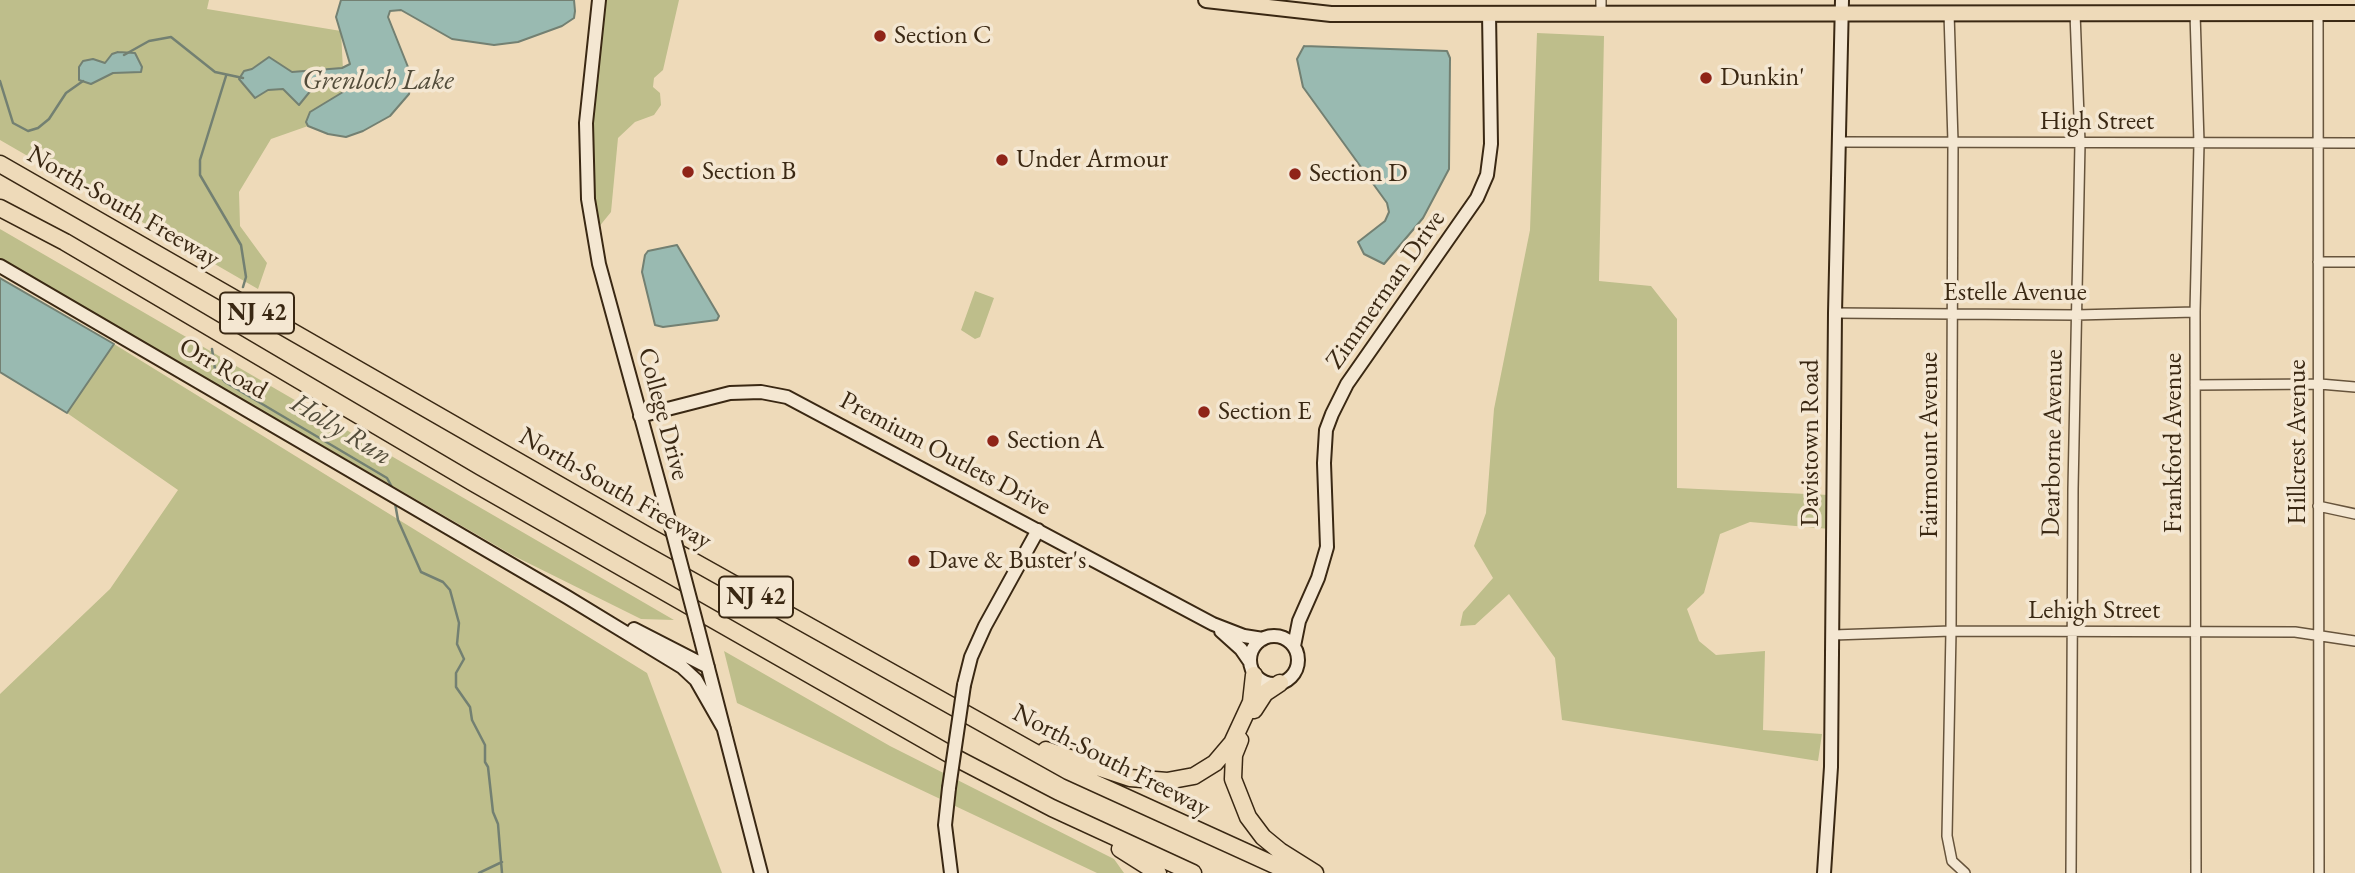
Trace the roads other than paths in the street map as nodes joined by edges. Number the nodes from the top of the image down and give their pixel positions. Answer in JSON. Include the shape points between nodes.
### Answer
{"nodes":[{"id":1,"x":599,"y":0,"type":"edge"},
{"id":2,"x":1206,"y":0,"type":"edge"},
{"id":3,"x":1601,"y":6,"type":"edge"},
{"id":4,"x":1841,"y":6,"type":"edge"},
{"id":5,"x":1378,"y":7,"type":"edge"},
{"id":6,"x":2195,"y":12,"type":"junction"},
{"id":7,"x":2318,"y":12,"type":"junction"},
{"id":8,"x":1489,"y":13,"type":"junction"},
{"id":9,"x":1949,"y":13,"type":"junction"},
{"id":10,"x":2074,"y":13,"type":"junction"},
{"id":11,"x":2355,"y":13,"type":"edge"},
{"id":12,"x":2317,"y":141,"type":"junction"},
{"id":13,"x":1838,"y":142,"type":"junction"},
{"id":14,"x":1953,"y":142,"type":"junction"},
{"id":15,"x":2355,"y":142,"type":"edge"},
{"id":16,"x":2081,"y":143,"type":"junction"},
{"id":17,"x":2199,"y":143,"type":"junction"},
{"id":18,"x":0,"y":164,"type":"edge"},
{"id":19,"x":0,"y":202,"type":"edge"},
{"id":20,"x":0,"y":208,"type":"edge"},
{"id":21,"x":65,"y":242,"type":"junction"},
{"id":22,"x":2318,"y":262,"type":"junction"},
{"id":23,"x":2355,"y":262,"type":"edge"},
{"id":24,"x":0,"y":266,"type":"edge"},
{"id":25,"x":2195,"y":312,"type":"junction"},
{"id":26,"x":1835,"y":313,"type":"junction"},
{"id":27,"x":1952,"y":314,"type":"junction"},
{"id":28,"x":2076,"y":315,"type":"junction"},
{"id":29,"x":2320,"y":384,"type":"junction"},
{"id":30,"x":2195,"y":385,"type":"junction"},
{"id":31,"x":2355,"y":387,"type":"edge"},
{"id":32,"x":640,"y":416,"type":"junction"},
{"id":33,"x":2318,"y":506,"type":"junction"},
{"id":34,"x":2355,"y":514,"type":"edge"},
{"id":35,"x":1038,"y":530,"type":"junction"},
{"id":36,"x":1311,"y":593,"type":"junction"},
{"id":37,"x":567,"y":597,"type":"junction"},
{"id":38,"x":1213,"y":624,"type":"junction"},
{"id":39,"x":1951,"y":631,"type":"junction"},
{"id":40,"x":2194,"y":633,"type":"junction"},
{"id":41,"x":2072,"y":634,"type":"junction"},
{"id":42,"x":2318,"y":634,"type":"junction"},
{"id":43,"x":1833,"y":635,"type":"junction"},
{"id":44,"x":1269,"y":637,"type":"junction"},
{"id":45,"x":2355,"y":641,"type":"edge"},
{"id":46,"x":1294,"y":646,"type":"junction"},
{"id":47,"x":708,"y":667,"type":"junction"},
{"id":48,"x":1252,"y":668,"type":"junction"},
{"id":49,"x":1280,"y":683,"type":"junction"},
{"id":50,"x":724,"y":729,"type":"junction"},
{"id":51,"x":999,"y":732,"type":"junction"},
{"id":52,"x":1052,"y":808,"type":"junction"},
{"id":53,"x":761,"y":873,"type":"edge"},
{"id":54,"x":951,"y":873,"type":"edge"},
{"id":55,"x":1158,"y":873,"type":"edge"},
{"id":56,"x":1193,"y":873,"type":"edge"},
{"id":57,"x":1292,"y":873,"type":"edge"},
{"id":58,"x":1315,"y":873,"type":"edge"},
{"id":59,"x":1824,"y":873,"type":"edge"},
{"id":60,"x":1964,"y":873,"type":"edge"},
{"id":61,"x":2071,"y":873,"type":"edge"},
{"id":62,"x":2196,"y":873,"type":"edge"},
{"id":63,"x":2319,"y":873,"type":"edge"}],
"edges":[{"from":1,"to":32,"type":"street","name":"College Drive","via":[[586,123],[588,199],[599,264]]},
{"from":2,"to":5,"type":"main road","via":[[1288,10]]},
{"from":3,"to":4,"type":"main road"},
{"from":3,"to":8,"type":"main road"},
{"from":4,"to":9,"type":"main road"},
{"from":4,"to":13,"type":"street","name":"Davistown Road"},
{"from":5,"to":8,"type":"main road"},
{"from":6,"to":7,"type":"main road"},
{"from":6,"to":10,"type":"main road"},
{"from":6,"to":17,"type":"street","name":"Frankford Avenue"},
{"from":7,"to":11,"type":"main road"},
{"from":7,"to":12,"type":"street","name":"Hillcrest Avenue"},
{"from":8,"to":36,"type":"street","name":"Zimmerman Drive","via":[[1491,144],[1487,175],[1477,198],[1347,384],[1332,414],[1324,463],[1327,547]]},
{"from":9,"to":10,"type":"main road"},
{"from":9,"to":14,"type":"street","name":"Fairmount Avenue"},
{"from":10,"to":16,"type":"street","name":"Dearborne Avenue"},
{"from":12,"to":15,"type":"street","name":"High Street"},
{"from":12,"to":17,"type":"street","name":"High Street"},
{"from":12,"to":22,"type":"street","name":"Hillcrest Avenue"},
{"from":13,"to":14,"type":"street","name":"High Street"},
{"from":13,"to":26,"type":"street","name":"Davistown Road"},
{"from":14,"to":16,"type":"street","name":"High Street"},
{"from":14,"to":27,"type":"street","name":"Fairmount Avenue"},
{"from":16,"to":17,"type":"street","name":"High Street"},
{"from":16,"to":28,"type":"street","name":"Dearborne Avenue"},
{"from":17,"to":25,"type":"street","name":"Frankford Avenue"},
{"from":18,"to":51,"type":"highway","name":"North-South Freeway","number":"NJ 42","via":[[611,516]]},
{"from":19,"to":21,"type":"highway"},
{"from":20,"to":21,"type":"highway","number":"NJ 42"},
{"from":21,"to":52,"type":"highway","number":"NJ 42","via":[[791,666]]},
{"from":22,"to":23,"type":"street"},
{"from":22,"to":29,"type":"street","name":"Hillcrest Avenue"},
{"from":24,"to":37,"type":"street","name":"Orr Road"},
{"from":25,"to":28,"type":"street","name":"Estelle Avenue"},
{"from":25,"to":30,"type":"street","name":"Frankford Avenue"},
{"from":26,"to":27,"type":"street","name":"Estelle Avenue"},
{"from":26,"to":43,"type":"street","name":"Davistown Road"},
{"from":27,"to":28,"type":"street","name":"Estelle Avenue"},
{"from":27,"to":39,"type":"street","name":"Fairmount Avenue"},
{"from":28,"to":41,"type":"street","name":"Dearborne Avenue"},
{"from":29,"to":30,"type":"street"},
{"from":29,"to":31,"type":"street"},
{"from":29,"to":33,"type":"street","name":"Hillcrest Avenue"},
{"from":30,"to":40,"type":"street","name":"Frankford Avenue"},
{"from":32,"to":35,"type":"street","name":"Premium Outlets Drive","via":[[730,393],[787,397]]},
{"from":32,"to":47,"type":"street","name":"College Drive","bridge":true},
{"from":33,"to":34,"type":"street"},
{"from":33,"to":42,"type":"street","name":"Hillcrest Avenue"},
{"from":35,"to":38,"type":"street","name":"Premium Outlets Drive"},
{"from":35,"to":54,"type":"street","bridge":true,"via":[[971,657],[944,825]]},
{"from":36,"to":44,"type":"street","name":"Zimmerman Drive","via":[[1291,622]]},
{"from":36,"to":46,"type":"street","name":"Zimmerman Drive"},
{"from":37,"to":47,"type":"street","name":"Orr Road"},
{"from":37,"to":50,"type":"street","name":"Orr Road","via":[[689,673]]},
{"from":38,"to":44,"type":"street","name":"Premium Outlets Drive","via":[[1244,636]]},
{"from":38,"to":48,"type":"street","name":"Premium Outlets Drive","via":[[1241,649]]},
{"from":39,"to":41,"type":"street","name":"Lehigh Street"},
{"from":39,"to":43,"type":"street","name":"Lehigh Street"},
{"from":39,"to":60,"type":"street","name":"Fairmount Avenue","via":[[1947,836],[1952,861]]},
{"from":40,"to":41,"type":"street","name":"Lehigh Street"},
{"from":40,"to":42,"type":"street","name":"Lehigh Street"},
{"from":40,"to":62,"type":"street","name":"Frankford Avenue"},
{"from":41,"to":61,"type":"street","name":"Dearborne Avenue"},
{"from":42,"to":45,"type":"street","name":"Lehigh Street"},
{"from":42,"to":63,"type":"street","name":"Hillcrest Avenue"},
{"from":43,"to":59,"type":"street","name":"Davistown Road"},
{"from":44,"to":46,"type":"street","via":[[1283,637]]},
{"from":44,"to":48,"type":"street","via":[[1253,647]]},
{"from":46,"to":49,"type":"street","via":[[1296,667]]},
{"from":47,"to":50,"type":"street","name":"College Drive"},
{"from":48,"to":49,"type":"street","via":[[1266,682]]},
{"from":48,"to":51,"type":"highway","via":[[1251,702],[1232,743],[1209,768],[1187,778],[1157,782],[1130,778]]},
{"from":49,"to":58,"type":"highway","via":[[1258,701],[1244,729],[1234,755],[1233,779],[1241,804],[1263,836]]},
{"from":50,"to":53,"type":"street","name":"College Drive"},
{"from":51,"to":57,"type":"highway","name":"North-South Freeway","number":"NJ 42","via":[[1081,777]]},
{"from":52,"to":55,"type":"highway"},
{"from":52,"to":56,"type":"highway","number":"NJ 42"}]}
